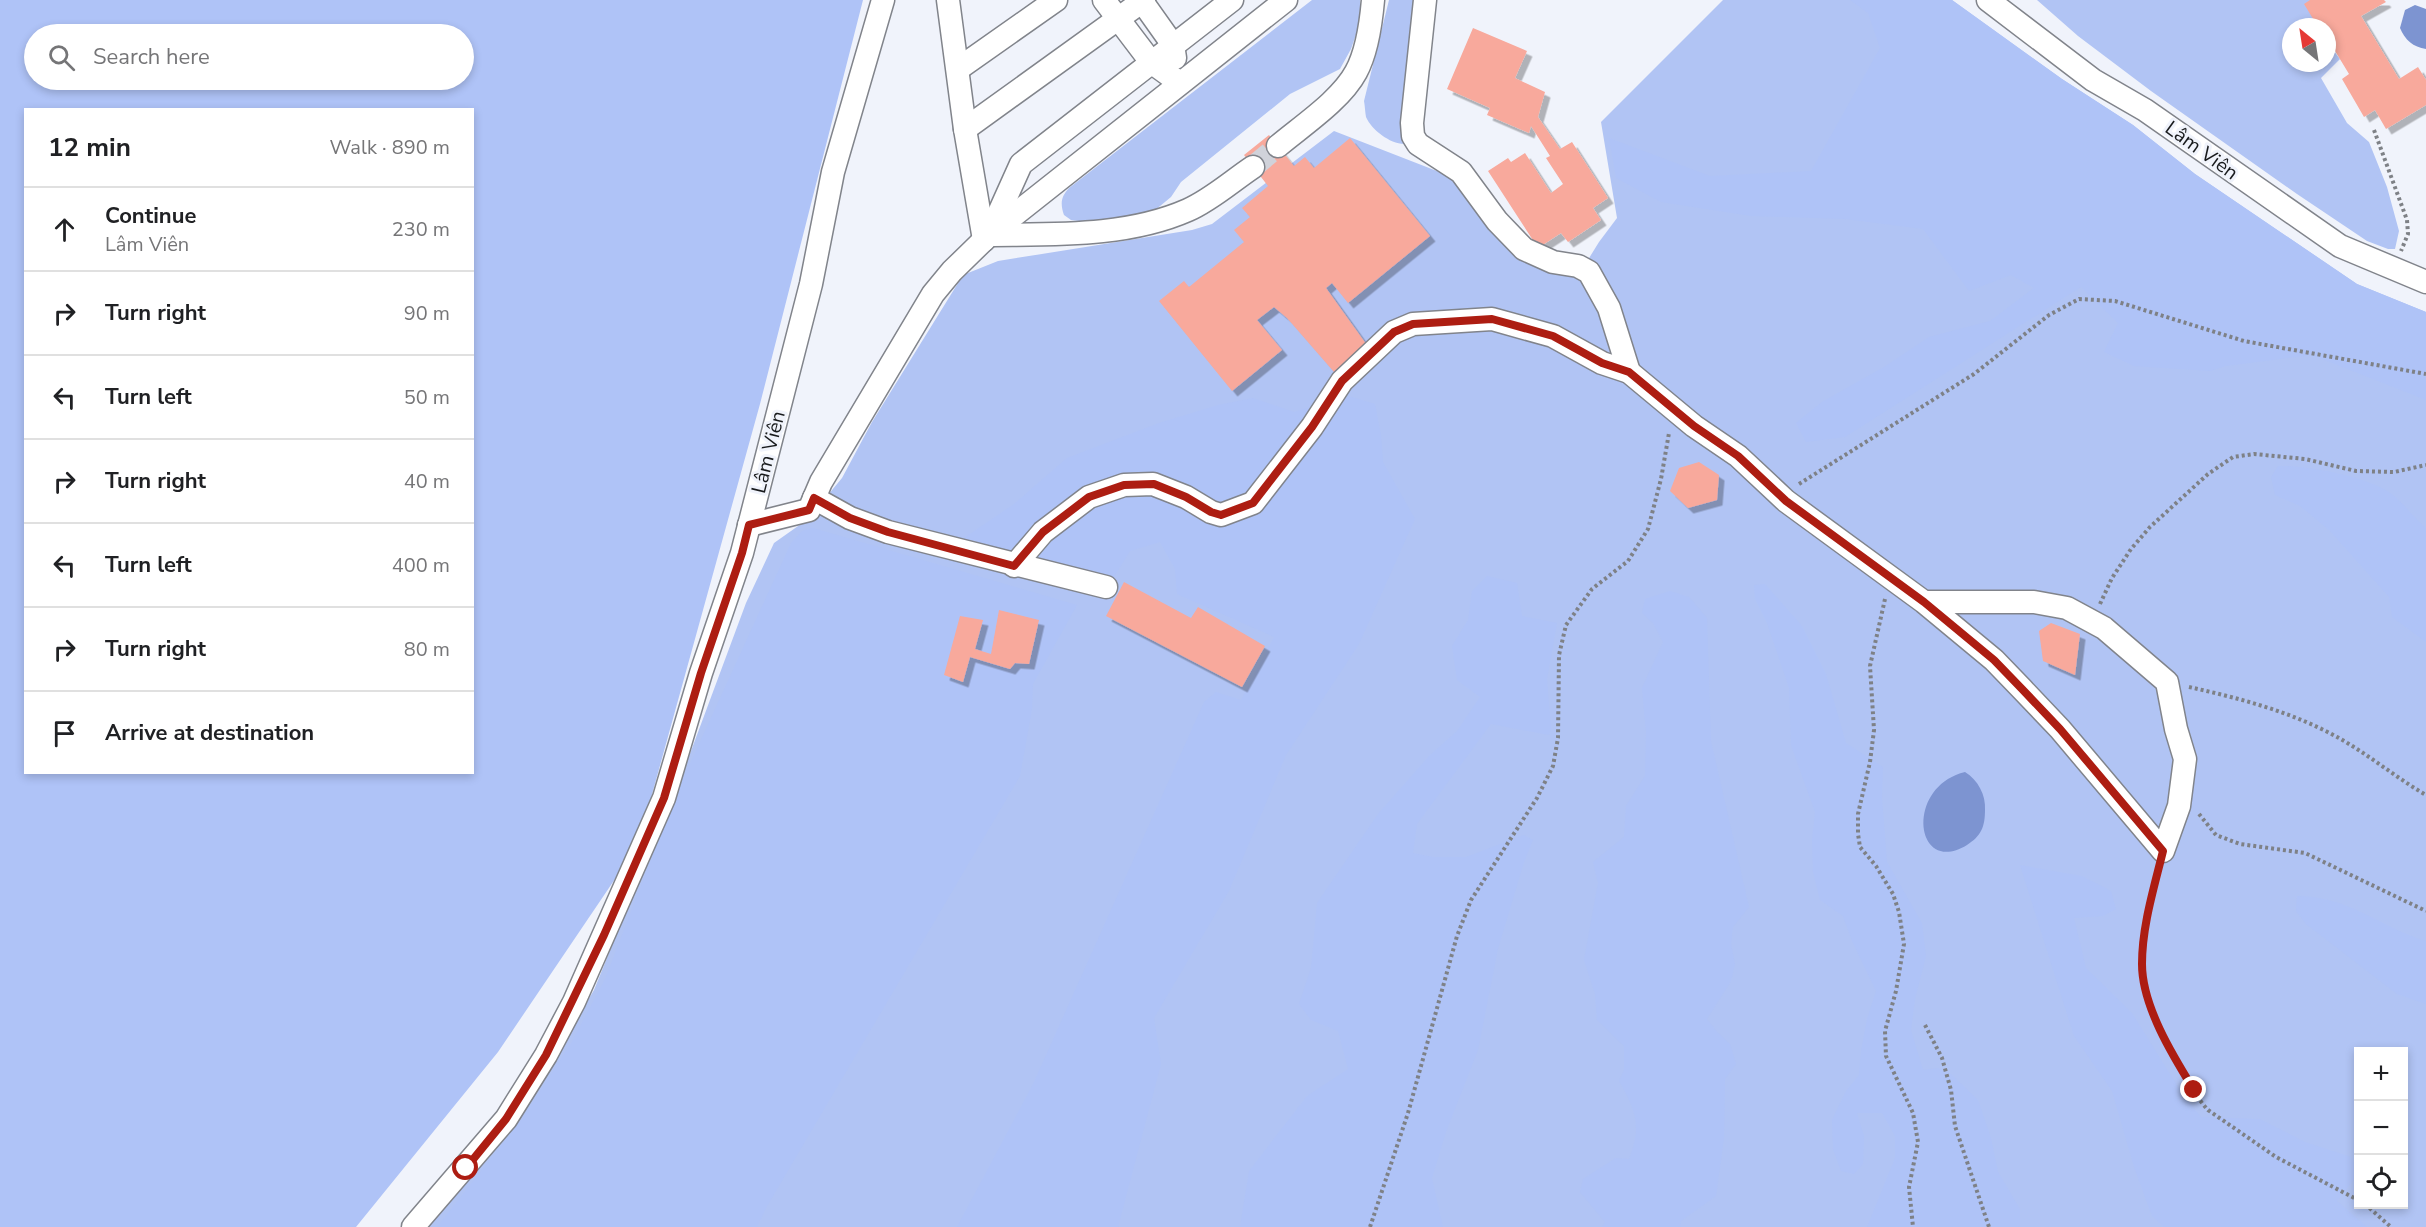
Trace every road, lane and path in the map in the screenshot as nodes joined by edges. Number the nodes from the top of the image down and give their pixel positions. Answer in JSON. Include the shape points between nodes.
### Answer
{"nodes":[{"id":1,"x":883,"y":0,"type":"edge"},
{"id":2,"x":1056,"y":0,"type":"edge"},
{"id":3,"x":1104,"y":0,"type":"edge"},
{"id":4,"x":1232,"y":0,"type":"edge"},
{"id":5,"x":1286,"y":0,"type":"edge"},
{"id":6,"x":1373,"y":0,"type":"edge"},
{"id":7,"x":1425,"y":0,"type":"edge"},
{"id":8,"x":1988,"y":0,"type":"edge"},
{"id":9,"x":1142,"y":1,"type":"edge"},
{"id":10,"x":953,"y":2,"type":"edge"},
{"id":11,"x":1118,"y":19,"type":"junction"},
{"id":12,"x":1173,"y":45,"type":"junction"},
{"id":13,"x":1151,"y":62,"type":"junction"},
{"id":14,"x":958,"y":69,"type":"junction"},
{"id":15,"x":1180,"y":83,"type":"junction"},
{"id":16,"x":965,"y":129,"type":"junction"},
{"id":17,"x":2374,"y":130,"type":"dead end"},
{"id":18,"x":1278,"y":146,"type":"tunnel mouth"},
{"id":19,"x":1253,"y":167,"type":"tunnel mouth"},
{"id":20,"x":986,"y":238,"type":"junction"},
{"id":21,"x":2391,"y":269,"type":"junction"},
{"id":22,"x":2426,"y":282,"type":"edge"},
{"id":23,"x":1629,"y":372,"type":"junction"},
{"id":24,"x":2426,"y":374,"type":"edge"},
{"id":25,"x":1673,"y":409,"type":"junction"},
{"id":26,"x":2426,"y":465,"type":"edge"},
{"id":27,"x":1781,"y":496,"type":"junction"},
{"id":28,"x":814,"y":498,"type":"junction"},
{"id":29,"x":749,"y":525,"type":"junction"},
{"id":30,"x":1014,"y":566,"type":"junction"},
{"id":31,"x":1888,"y":578,"type":"junction"},
{"id":32,"x":1106,"y":587,"type":"dead end"},
{"id":33,"x":1924,"y":602,"type":"junction"},
{"id":34,"x":2092,"y":621,"type":"junction"},
{"id":35,"x":2167,"y":682,"type":"junction"},
{"id":36,"x":2182,"y":788,"type":"junction"},
{"id":37,"x":2426,"y":795,"type":"edge"},
{"id":38,"x":2163,"y":851,"type":"junction"},
{"id":39,"x":2426,"y":911,"type":"edge"},
{"id":40,"x":1925,"y":1025,"type":"dead end"},
{"id":41,"x":2354,"y":1198,"type":"edge"},
{"id":42,"x":2371,"y":1209,"type":"edge"},
{"id":43,"x":413,"y":1227,"type":"edge"},
{"id":44,"x":1370,"y":1227,"type":"edge"},
{"id":45,"x":1912,"y":1227,"type":"edge"},
{"id":46,"x":1989,"y":1227,"type":"edge"},
{"id":47,"x":2391,"y":1227,"type":"edge"}],
"edges":[{"from":1,"to":29,"type":"street","name":"Lâm Viên","via":[[833,172],[811,284]]},
{"from":2,"to":14,"type":"street"},
{"from":3,"to":11,"type":"street"},
{"from":4,"to":12,"type":"street"},
{"from":5,"to":15,"type":"street"},
{"from":6,"to":18,"type":"street","via":[[1364,49],[1344,90]]},
{"from":7,"to":23,"type":"street","via":[[1413,136],[1418,144],[1461,172],[1497,221],[1524,249],[1589,272],[1609,308]]},
{"from":8,"to":21,"type":"street","name":"Lâm Viên","via":[[2084,73],[2145,110],[2304,223],[2340,246]]},
{"from":9,"to":11,"type":"street"},
{"from":9,"to":12,"type":"street"},
{"from":10,"to":14,"type":"street"},
{"from":11,"to":13,"type":"street"},
{"from":11,"to":16,"type":"street"},
{"from":12,"to":13,"type":"street"},
{"from":12,"to":15,"type":"street"},
{"from":13,"to":15,"type":"street"},
{"from":13,"to":20,"type":"street","via":[[1021,164]]},
{"from":14,"to":16,"type":"street"},
{"from":15,"to":20,"type":"street"},
{"from":16,"to":20,"type":"street"},
{"from":17,"to":21,"type":"path","via":[[2407,220],[2404,247]]},
{"from":19,"to":20,"type":"street","via":[[1191,209],[1147,224],[1070,234]]},
{"from":20,"to":28,"type":"street","via":[[933,294]]},
{"from":21,"to":22,"type":"street","name":"Lâm Viên"},
{"from":23,"to":25,"type":"street"},
{"from":23,"to":30,"type":"street","via":[[1602,363],[1553,336],[1492,319],[1413,324],[1394,332],[1342,381],[1253,503],[1221,515],[1154,484],[1124,485],[1089,497],[1043,532]]},
{"from":24,"to":27,"type":"path","via":[[2244,341],[2115,301],[2079,299],[2049,315],[1974,374]]},
{"from":25,"to":27,"type":"street","via":[[1738,456]]},
{"from":25,"to":44,"type":"path","via":[[1648,529],[1628,561],[1592,589],[1566,625],[1559,655],[1558,738],[1553,766],[1537,798],[1471,900]]},
{"from":26,"to":34,"type":"path","via":[[2394,472],[2356,471],[2305,459],[2254,454],[2233,457],[2150,527],[2131,549]]},
{"from":27,"to":31,"type":"street"},
{"from":28,"to":29,"type":"street","via":[[809,510]]},
{"from":28,"to":30,"type":"street","via":[[850,518],[888,532]]},
{"from":29,"to":43,"type":"street","name":"Lâm Viên","via":[[664,798],[573,1002],[506,1119]]},
{"from":30,"to":32,"type":"street"},
{"from":31,"to":33,"type":"street"},
{"from":31,"to":45,"type":"path","via":[[1870,666],[1874,730],[1858,814],[1858,834],[1860,847],[1893,894],[1904,944],[1885,1031],[1886,1056],[1913,1113],[1918,1142],[1909,1187]]},
{"from":33,"to":34,"type":"street","via":[[2034,602],[2067,608]]},
{"from":33,"to":38,"type":"street","via":[[1994,660],[2030,697]]},
{"from":34,"to":35,"type":"street"},
{"from":35,"to":36,"type":"street","via":[[2185,759]]},
{"from":35,"to":37,"type":"path","via":[[2230,696],[2288,715],[2373,758]]},
{"from":36,"to":38,"type":"street"},
{"from":36,"to":39,"type":"path","via":[[2216,835],[2240,844],[2305,853]]},
{"from":38,"to":41,"type":"path","via":[[2142,966],[2150,1007],[2179,1065],[2208,1110],[2276,1158]]},
{"from":40,"to":46,"type":"path","via":[[1942,1058],[1955,1126]]},
{"from":42,"to":47,"type":"path"}]}
